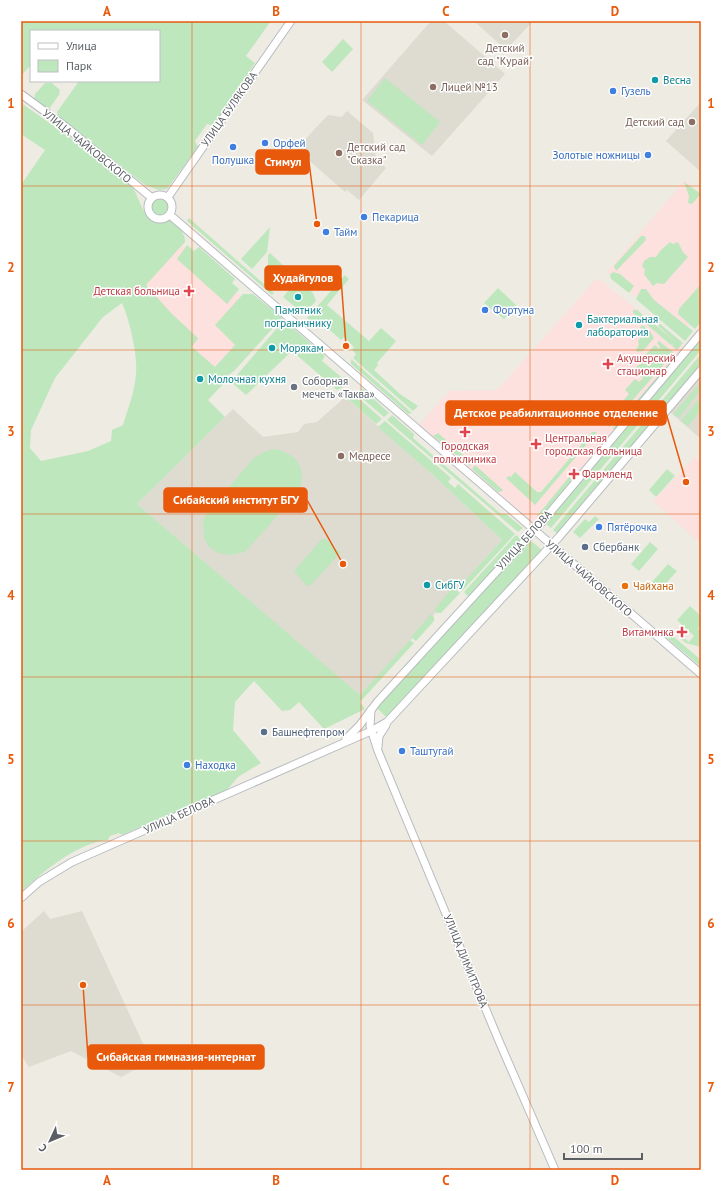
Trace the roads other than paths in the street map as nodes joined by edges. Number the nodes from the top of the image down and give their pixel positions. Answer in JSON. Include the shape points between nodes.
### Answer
{"nodes":[{"id":1,"x":291,"y":21,"type":"edge"},
{"id":2,"x":21,"y":94,"type":"edge"},
{"id":3,"x":168,"y":197,"type":"junction"},
{"id":4,"x":152,"y":198,"type":"junction"},
{"id":5,"x":170,"y":215,"type":"junction"},
{"id":6,"x":701,"y":333,"type":"edge"},
{"id":7,"x":701,"y":370,"type":"edge"},
{"id":8,"x":534,"y":531,"type":"junction"},
{"id":9,"x":550,"y":546,"type":"junction"},
{"id":10,"x":701,"y":674,"type":"edge"},
{"id":11,"x":371,"y":711,"type":"junction"},
{"id":12,"x":388,"y":722,"type":"junction"},
{"id":13,"x":371,"y":731,"type":"junction"},
{"id":14,"x":343,"y":742,"type":"junction"},
{"id":15,"x":378,"y":751,"type":"junction"},
{"id":16,"x":21,"y":898,"type":"edge"},
{"id":17,"x":555,"y":1170,"type":"edge"}],
"edges":[{"from":1,"to":3,"type":"main road","name":"УЛИЦА БУЛЯКОВА"},
{"from":2,"to":4,"type":"main road","name":"УЛИЦА ЧАЙКОВСКОГО","via":[[66,127]]},
{"from":3,"to":4,"type":"main road","via":[[160,195]]},
{"from":3,"to":5,"type":"main road","via":[[172,203]]},
{"from":4,"to":5,"type":"main road","via":[[149,203],[150,214],[160,219]]},
{"from":5,"to":8,"type":"main road","name":"УЛИЦА ЧАЙКОВСКОГО"},
{"from":6,"to":8,"type":"main road","name":"УЛИЦА БЕЛОВА"},
{"from":7,"to":9,"type":"main road","name":"УЛИЦА БЕЛОВА"},
{"from":8,"to":9,"type":"main road","name":"УЛИЦА ЧАЙКОВСКОГО"},
{"from":8,"to":11,"type":"main road","name":"УЛИЦА БЕЛОВА"},
{"from":9,"to":10,"type":"main road","name":"УЛИЦА ЧАЙКОВСКОГО"},
{"from":9,"to":12,"type":"main road","name":"УЛИЦА БЕЛОВА"},
{"from":11,"to":12,"type":"main road","via":[[380,722]]},
{"from":11,"to":13,"type":"main road","name":"УЛИЦА ДИМИТРОВА"},
{"from":11,"to":14,"type":"main road","name":"УЛИЦА БЕЛОВА"},
{"from":12,"to":13,"type":"main road","name":"УЛИЦА БЕЛОВА"},
{"from":12,"to":15,"type":"main road","via":[[378,739]]},
{"from":13,"to":14,"type":"main road","name":"УЛИЦА БЕЛОВА"},
{"from":13,"to":15,"type":"main road","name":"УЛИЦА ДИМИТРОВА"},
{"from":14,"to":16,"type":"main road","name":"УЛИЦА БЕЛОВА","via":[[72,862],[40,882]]},
{"from":15,"to":17,"type":"main road","name":"УЛИЦА ДИМИТРОВА"}]}
